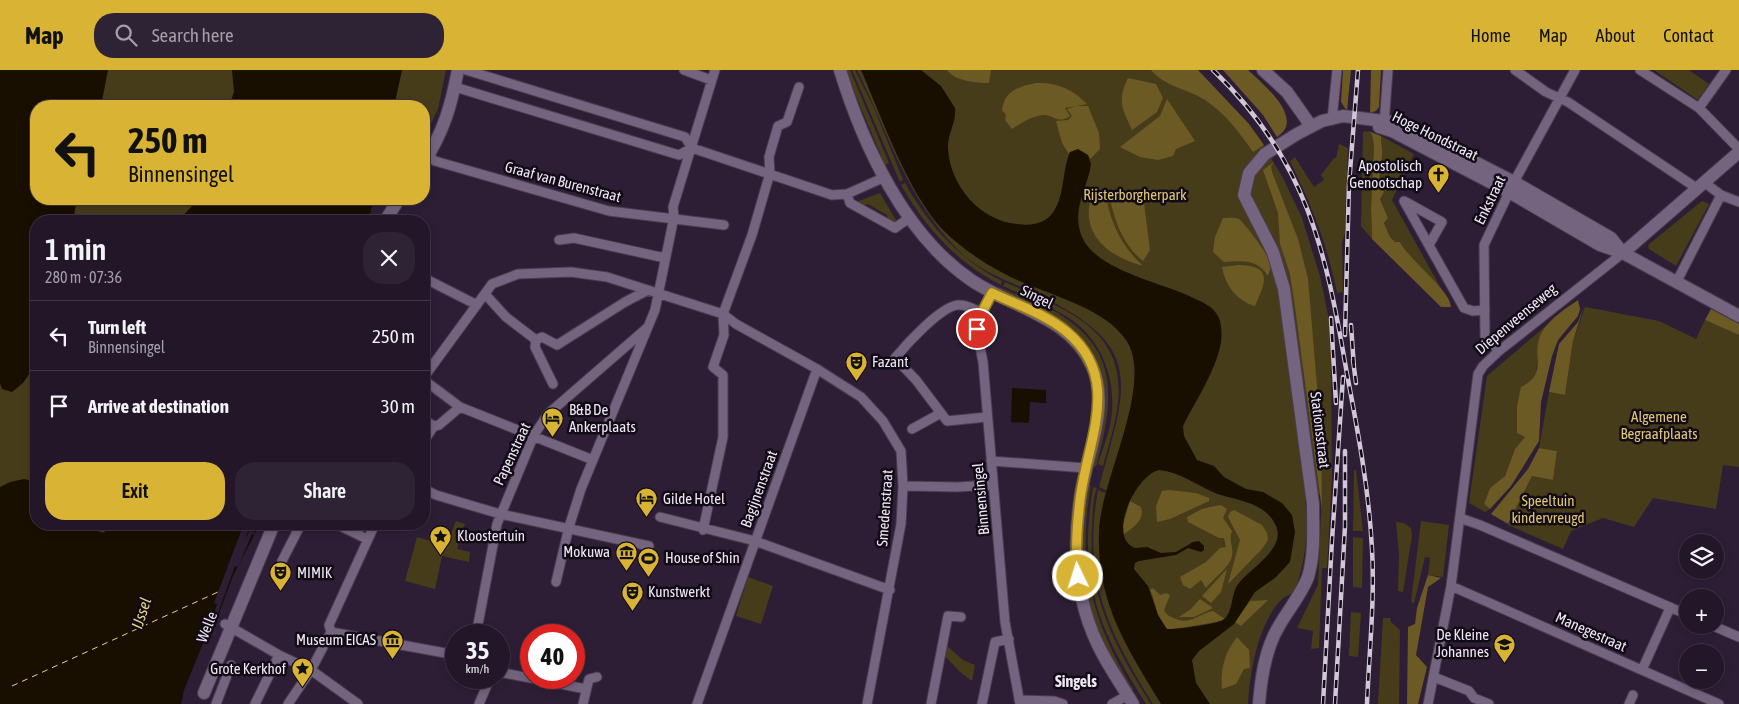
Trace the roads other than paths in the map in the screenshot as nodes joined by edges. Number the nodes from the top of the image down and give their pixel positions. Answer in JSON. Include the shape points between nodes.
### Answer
{"nodes":[{"id":1,"x":458,"y":70,"type":"edge"},
{"id":2,"x":466,"y":70,"type":"edge"},
{"id":3,"x":684,"y":70,"type":"edge"},
{"id":4,"x":715,"y":70,"type":"edge"},
{"id":5,"x":840,"y":70,"type":"edge"},
{"id":6,"x":1263,"y":70,"type":"edge"},
{"id":7,"x":1337,"y":70,"type":"edge"},
{"id":8,"x":1388,"y":70,"type":"edge"},
{"id":9,"x":1515,"y":70,"type":"edge"},
{"id":10,"x":1575,"y":70,"type":"edge"},
{"id":11,"x":1640,"y":70,"type":"edge"},
{"id":12,"x":1726,"y":70,"type":"edge"},
{"id":13,"x":711,"y":80,"type":"junction"},
{"id":14,"x":455,"y":87,"type":"junction"},
{"id":15,"x":799,"y":87,"type":"dead end"},
{"id":16,"x":1559,"y":97,"type":"junction"},
{"id":17,"x":1699,"y":108,"type":"junction"},
{"id":18,"x":1332,"y":120,"type":"junction"},
{"id":19,"x":1384,"y":124,"type":"junction"},
{"id":20,"x":1308,"y":128,"type":"junction"},
{"id":21,"x":692,"y":148,"type":"junction"},
{"id":22,"x":1739,"y":150,"type":"edge"},
{"id":23,"x":430,"y":152,"type":"edge"},
{"id":24,"x":430,"y":160,"type":"edge"},
{"id":25,"x":770,"y":173,"type":"junction"},
{"id":26,"x":885,"y":176,"type":"junction"},
{"id":27,"x":1702,"y":186,"type":"junction"},
{"id":28,"x":1512,"y":187,"type":"junction"},
{"id":29,"x":847,"y":194,"type":"junction"},
{"id":30,"x":1721,"y":195,"type":"junction"},
{"id":31,"x":1739,"y":202,"type":"edge"},
{"id":32,"x":674,"y":218,"type":"junction"},
{"id":33,"x":909,"y":218,"type":"junction"},
{"id":34,"x":724,"y":224,"type":"dead end"},
{"id":35,"x":559,"y":240,"type":"dead end"},
{"id":36,"x":1429,"y":245,"type":"junction"},
{"id":37,"x":1623,"y":253,"type":"junction"},
{"id":38,"x":665,"y":258,"type":"junction"},
{"id":39,"x":430,"y":281,"type":"edge"},
{"id":40,"x":1676,"y":283,"type":"junction"},
{"id":41,"x":653,"y":291,"type":"junction"},
{"id":42,"x":992,"y":293,"type":"junction"},
{"id":43,"x":485,"y":294,"type":"junction"},
{"id":44,"x":477,"y":305,"type":"junction"},
{"id":45,"x":1485,"y":310,"type":"junction"},
{"id":46,"x":982,"y":312,"type":"junction"},
{"id":47,"x":722,"y":314,"type":"junction"},
{"id":48,"x":1739,"y":316,"type":"edge"},
{"id":49,"x":648,"y":328,"type":"junction"},
{"id":50,"x":536,"y":340,"type":"junction"},
{"id":51,"x":1499,"y":351,"type":"junction"},
{"id":52,"x":817,"y":369,"type":"junction"},
{"id":53,"x":430,"y":370,"type":"edge"},
{"id":54,"x":430,"y":383,"type":"edge"},
{"id":55,"x":553,"y":384,"type":"dead end"},
{"id":56,"x":460,"y":407,"type":"junction"},
{"id":57,"x":941,"y":413,"type":"junction"},
{"id":58,"x":987,"y":417,"type":"junction"},
{"id":59,"x":430,"y":424,"type":"edge"},
{"id":60,"x":434,"y":426,"type":"junction"},
{"id":61,"x":912,"y":429,"type":"dead end"},
{"id":62,"x":430,"y":432,"type":"edge"},
{"id":63,"x":534,"y":435,"type":"junction"},
{"id":64,"x":593,"y":460,"type":"junction"},
{"id":65,"x":991,"y":461,"type":"junction"},
{"id":66,"x":1086,"y":468,"type":"junction"},
{"id":67,"x":992,"y":485,"type":"junction"},
{"id":68,"x":903,"y":486,"type":"junction"},
{"id":69,"x":430,"y":492,"type":"edge"},
{"id":70,"x":500,"y":514,"type":"junction"},
{"id":71,"x":660,"y":517,"type":"dead end"},
{"id":72,"x":1460,"y":518,"type":"junction"},
{"id":73,"x":569,"y":527,"type":"junction"},
{"id":74,"x":271,"y":530,"type":"edge"},
{"id":75,"x":298,"y":530,"type":"edge"},
{"id":76,"x":348,"y":530,"type":"edge"},
{"id":77,"x":371,"y":530,"type":"edge"},
{"id":78,"x":703,"y":530,"type":"junction"},
{"id":79,"x":366,"y":539,"type":"junction"},
{"id":80,"x":755,"y":541,"type":"junction"},
{"id":81,"x":649,"y":546,"type":"dead end"},
{"id":82,"x":282,"y":561,"type":"dead end"},
{"id":83,"x":556,"y":582,"type":"dead end"},
{"id":84,"x":1451,"y":586,"type":"junction"},
{"id":85,"x":890,"y":590,"type":"junction"},
{"id":86,"x":1670,"y":608,"type":"junction"},
{"id":87,"x":1679,"y":612,"type":"edge"},
{"id":88,"x":961,"y":617,"type":"dead end"},
{"id":89,"x":478,"y":624,"type":"edge"},
{"id":90,"x":229,"y":626,"type":"junction"},
{"id":91,"x":1724,"y":631,"type":"edge"},
{"id":92,"x":331,"y":632,"type":"junction"},
{"id":93,"x":1739,"y":637,"type":"edge"},
{"id":94,"x":1009,"y":639,"type":"junction"},
{"id":95,"x":445,"y":653,"type":"edge"},
{"id":96,"x":279,"y":655,"type":"junction"},
{"id":97,"x":231,"y":665,"type":"dead end"},
{"id":98,"x":312,"y":670,"type":"junction"},
{"id":99,"x":1642,"y":670,"type":"junction"},
{"id":100,"x":510,"y":674,"type":"edge"},
{"id":101,"x":597,"y":677,"type":"dead end"},
{"id":102,"x":1434,"y":677,"type":"junction"},
{"id":103,"x":485,"y":689,"type":"edge"},
{"id":104,"x":586,"y":689,"type":"junction"},
{"id":105,"x":202,"y":698,"type":"edge"},
{"id":106,"x":1130,"y":700,"type":"edge"},
{"id":107,"x":1020,"y":702,"type":"edge"},
{"id":108,"x":216,"y":704,"type":"edge"},
{"id":109,"x":255,"y":704,"type":"edge"},
{"id":110,"x":288,"y":704,"type":"edge"},
{"id":111,"x":358,"y":704,"type":"edge"},
{"id":112,"x":479,"y":704,"type":"edge"},
{"id":113,"x":583,"y":704,"type":"edge"},
{"id":114,"x":697,"y":704,"type":"edge"},
{"id":115,"x":866,"y":704,"type":"edge"},
{"id":116,"x":932,"y":704,"type":"edge"},
{"id":117,"x":982,"y":704,"type":"edge"},
{"id":118,"x":1063,"y":704,"type":"edge"},
{"id":119,"x":1112,"y":704,"type":"edge"},
{"id":120,"x":1259,"y":704,"type":"edge"},
{"id":121,"x":1428,"y":704,"type":"edge"},
{"id":122,"x":1489,"y":704,"type":"edge"},
{"id":123,"x":1719,"y":704,"type":"edge"}],
"edges":[{"from":1,"to":14,"type":"street"},
{"from":2,"to":21,"type":"street","via":[[685,137]]},
{"from":3,"to":13,"type":"street"},
{"from":4,"to":13,"type":"street"},
{"from":5,"to":26,"type":"street","name":"Singel","via":[[865,136]]},
{"from":6,"to":20,"type":"street","via":[[1292,98]]},
{"from":7,"to":18,"type":"street"},
{"from":8,"to":19,"type":"street"},
{"from":9,"to":16,"type":"street","via":[[1546,92]]},
{"from":10,"to":16,"type":"street","name":"Enkstraat"},
{"from":11,"to":17,"type":"street"},
{"from":12,"to":17,"type":"street"},
{"from":13,"to":21,"type":"street"},
{"from":14,"to":21,"type":"street","via":[[679,155]]},
{"from":14,"to":23,"type":"street","via":[[444,127]]},
{"from":15,"to":25,"type":"street","via":[[787,122],[778,126],[769,157]]},
{"from":16,"to":27,"type":"street"},
{"from":16,"to":28,"type":"street","name":"Enkstraat"},
{"from":17,"to":22,"type":"street"},
{"from":18,"to":19,"type":"street","name":"Hoge Hondstraat","via":[[1341,124]]},
{"from":18,"to":20,"type":"street","name":"Stationsstraat"},
{"from":19,"to":28,"type":"street","name":"Hoge Hondstraat"},
{"from":20,"to":120,"type":"street","name":"Stationsstraat","via":[[1300,138],[1257,163],[1246,179],[1244,196],[1273,252],[1284,289],[1314,539],[1304,586],[1276,630],[1269,648]]},
{"from":21,"to":25,"type":"street"},
{"from":21,"to":32,"type":"street","via":[[673,207]]},
{"from":22,"to":27,"type":"street","name":"Diepenveenseweg"},
{"from":24,"to":32,"type":"street","name":"Graaf van Burenstraat","via":[[609,211]]},
{"from":25,"to":29,"type":"street","via":[[832,195]]},
{"from":25,"to":47,"type":"street","via":[[752,235]]},
{"from":26,"to":29,"type":"street"},
{"from":26,"to":33,"type":"street","name":"Singel"},
{"from":27,"to":30,"type":"street"},
{"from":27,"to":37,"type":"street","name":"Diepenveenseweg"},
{"from":28,"to":37,"type":"street","name":"Hoge Hondstraat","via":[[1600,245]]},
{"from":28,"to":45,"type":"street","name":"Enkstraat","via":[[1484,245]]},
{"from":29,"to":33,"type":"street","via":[[850,203],[895,228]]},
{"from":30,"to":31,"type":"street"},
{"from":30,"to":40,"type":"street"},
{"from":32,"to":34,"type":"street","name":"Graaf van Burenstraat"},
{"from":32,"to":38,"type":"street"},
{"from":33,"to":42,"type":"street","name":"Singel","via":[[951,265]]},
{"from":35,"to":38,"type":"street","via":[[574,238]]},
{"from":36,"to":36,"type":"street","via":[[1442,222],[1404,201],[1412,216]]},
{"from":36,"to":45,"type":"street","via":[[1464,308]]},
{"from":37,"to":40,"type":"street","name":"Hoge Hondstraat"},
{"from":37,"to":51,"type":"street","name":"Diepenveenseweg"},
{"from":38,"to":41,"type":"street"},
{"from":39,"to":44,"type":"street"},
{"from":40,"to":48,"type":"street","name":"Hoge Hondstraat"},
{"from":41,"to":43,"type":"street","name":"Smedenstraat","via":[[607,277],[560,272],[518,274],[492,284]]},
{"from":41,"to":47,"type":"street","name":"Smedenstraat"},
{"from":41,"to":49,"type":"street","via":[[655,310]]},
{"from":41,"to":50,"type":"street","via":[[624,302],[556,345],[542,337]]},
{"from":42,"to":46,"type":"street","name":"Binnensingel"},
{"from":42,"to":66,"type":"street","name":"Singel","via":[[1062,328],[1089,360],[1100,402]]},
{"from":43,"to":44,"type":"street","name":"Smedenstraat"},
{"from":43,"to":50,"type":"street","via":[[506,317]]},
{"from":44,"to":53,"type":"street","name":"Smedenstraat"},
{"from":45,"to":51,"type":"street","name":"Enkstraat","via":[[1486,336]]},
{"from":46,"to":57,"type":"street","via":[[954,305],[921,328],[895,358]]},
{"from":46,"to":58,"type":"street","name":"Binnensingel","via":[[977,329]]},
{"from":47,"to":52,"type":"street","name":"Smedenstraat"},
{"from":47,"to":78,"type":"street","via":[[724,334],[713,367],[723,375],[723,438]]},
{"from":49,"to":63,"type":"street","name":"Papenstraat","via":[[548,414]]},
{"from":49,"to":64,"type":"street"},
{"from":50,"to":55,"type":"street","via":[[535,347]]},
{"from":51,"to":72,"type":"street","name":"Diepenveenseweg","via":[[1478,374]]},
{"from":52,"to":68,"type":"street","name":"Smedenstraat","via":[[861,398],[883,421],[901,451]]},
{"from":52,"to":80,"type":"street","name":"Bagijnenstraat"},
{"from":54,"to":56,"type":"street"},
{"from":56,"to":60,"type":"street"},
{"from":56,"to":63,"type":"street"},
{"from":57,"to":58,"type":"street","via":[[947,421]]},
{"from":57,"to":61,"type":"street"},
{"from":58,"to":65,"type":"street","name":"Binnensingel"},
{"from":59,"to":60,"type":"street"},
{"from":60,"to":62,"type":"street"},
{"from":63,"to":64,"type":"street"},
{"from":63,"to":70,"type":"street","name":"Papenstraat"},
{"from":64,"to":73,"type":"street"},
{"from":65,"to":66,"type":"street"},
{"from":65,"to":67,"type":"street","name":"Binnensingel"},
{"from":66,"to":106,"type":"street","name":"Singel","via":[[1076,558],[1081,595],[1097,643]]},
{"from":67,"to":68,"type":"street","via":[[957,488]]},
{"from":67,"to":94,"type":"street","name":"Binnensingel"},
{"from":68,"to":85,"type":"street","name":"Smedenstraat","via":[[901,524]]},
{"from":69,"to":70,"type":"street"},
{"from":70,"to":73,"type":"street"},
{"from":70,"to":89,"type":"street","name":"Papenstraat"},
{"from":71,"to":78,"type":"street"},
{"from":72,"to":84,"type":"street","name":"Diepenveenseweg"},
{"from":72,"to":86,"type":"street"},
{"from":73,"to":81,"type":"street"},
{"from":73,"to":83,"type":"street"},
{"from":74,"to":90,"type":"street","name":"Welle","via":[[250,577],[246,594]]},
{"from":75,"to":82,"type":"street"},
{"from":76,"to":79,"type":"street"},
{"from":77,"to":79,"type":"street"},
{"from":78,"to":80,"type":"street"},
{"from":79,"to":92,"type":"street","via":[[330,625]]},
{"from":80,"to":85,"type":"street"},
{"from":80,"to":114,"type":"street","name":"Bagijnenstraat"},
{"from":84,"to":99,"type":"street","name":"Manegestraat"},
{"from":84,"to":102,"type":"street","name":"Diepenveenseweg"},
{"from":85,"to":115,"type":"street","name":"Smedenstraat"},
{"from":86,"to":87,"type":"street"},
{"from":86,"to":99,"type":"street"},
{"from":88,"to":116,"type":"street","via":[[948,616]]},
{"from":90,"to":96,"type":"street"},
{"from":90,"to":105,"type":"street","name":"Welle"},
{"from":91,"to":93,"type":"street"},
{"from":92,"to":95,"type":"street"},
{"from":92,"to":98,"type":"street"},
{"from":94,"to":107,"type":"street","name":"Binnensingel"},
{"from":94,"to":117,"type":"street","via":[[995,642]]},
{"from":96,"to":98,"type":"street"},
{"from":96,"to":109,"type":"street"},
{"from":97,"to":108,"type":"street"},
{"from":98,"to":110,"type":"street"},
{"from":98,"to":111,"type":"street"},
{"from":99,"to":123,"type":"street","name":"Manegestraat"},
{"from":100,"to":104,"type":"street"},
{"from":101,"to":104,"type":"street","via":[[589,679]]},
{"from":102,"to":121,"type":"street","name":"Diepenveenseweg"},
{"from":102,"to":122,"type":"street","via":[[1469,691],[1474,698]]},
{"from":103,"to":112,"type":"street"},
{"from":104,"to":113,"type":"street"},
{"from":106,"to":119,"type":"street"},
{"from":107,"to":118,"type":"street","via":[[1054,701]]}]}
